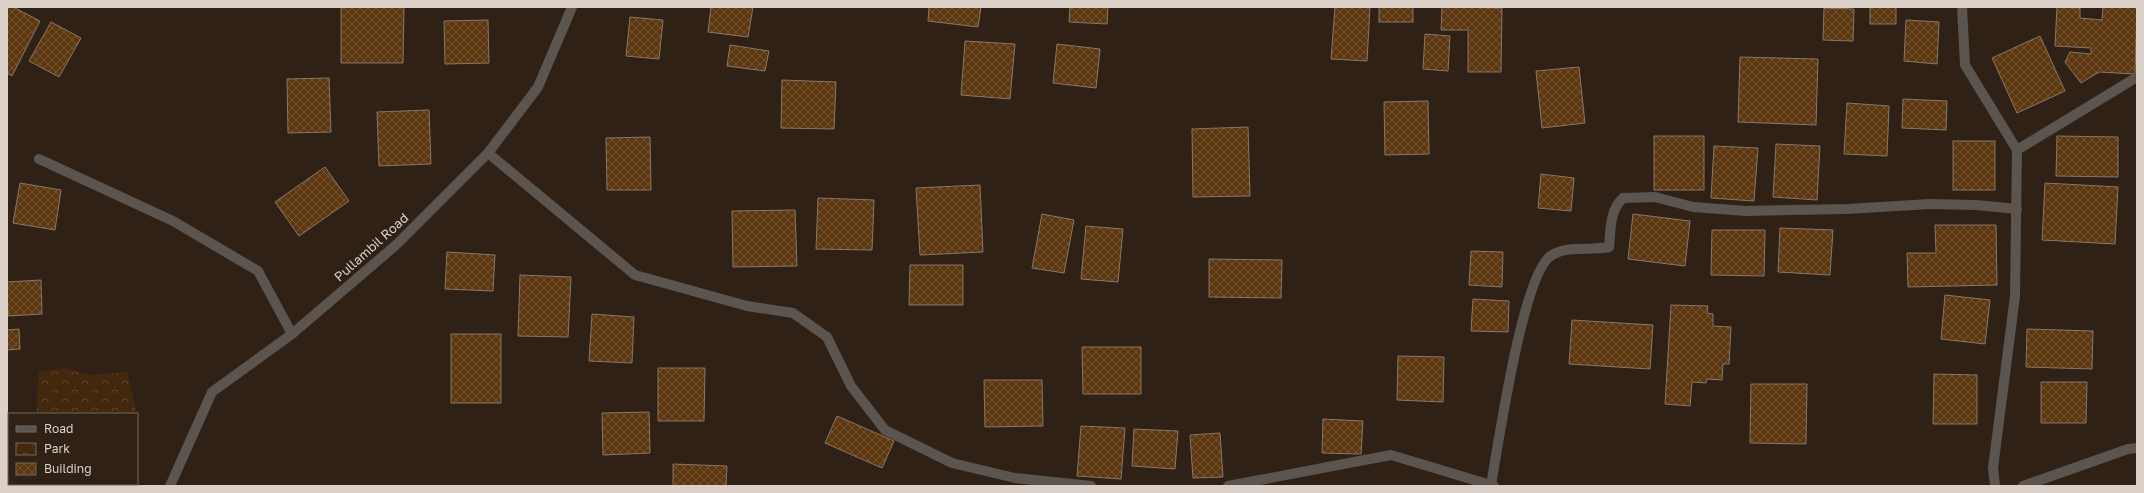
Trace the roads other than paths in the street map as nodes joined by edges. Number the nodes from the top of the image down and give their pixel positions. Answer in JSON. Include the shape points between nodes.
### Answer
{"nodes":[{"id":1,"x":572,"y":7,"type":"edge"},
{"id":2,"x":1962,"y":7,"type":"edge"},
{"id":3,"x":2137,"y":77,"type":"edge"},
{"id":4,"x":2017,"y":150,"type":"junction"},
{"id":5,"x":488,"y":153,"type":"junction"},
{"id":6,"x":39,"y":159,"type":"dead end"},
{"id":7,"x":2017,"y":209,"type":"junction"},
{"id":8,"x":292,"y":334,"type":"junction"},
{"id":9,"x":2137,"y":448,"type":"edge"},
{"id":10,"x":170,"y":486,"type":"edge"},
{"id":11,"x":1091,"y":486,"type":"edge"},
{"id":12,"x":1228,"y":486,"type":"edge"},
{"id":13,"x":1492,"y":486,"type":"edge"},
{"id":14,"x":1995,"y":486,"type":"edge"},
{"id":15,"x":2022,"y":486,"type":"edge"}],
"edges":[{"from":1,"to":5,"type":"street","name":"Pullambil Road","via":[[538,87]]},
{"from":2,"to":4,"type":"street","via":[[1965,64]]},
{"from":3,"to":4,"type":"street"},
{"from":4,"to":7,"type":"street"},
{"from":5,"to":8,"type":"street","name":"Pullambil Road","via":[[396,245]]},
{"from":5,"to":11,"type":"street","via":[[635,274],[747,306],[793,313],[799,317],[827,337],[851,386],[885,430],[952,463],[1015,478]]},
{"from":6,"to":8,"type":"street","via":[[174,221],[258,271]]},
{"from":7,"to":13,"type":"street","via":[[1976,204],[1930,204],[1746,211],[1693,207],[1655,197],[1623,198],[1616,204],[1612,215],[1609,247],[1599,250],[1569,250],[1551,255],[1539,271],[1514,353]]},
{"from":7,"to":14,"type":"street","via":[[2015,296],[1993,468]]},
{"from":8,"to":10,"type":"street","name":"Pullambil Road","via":[[212,392]]},
{"from":9,"to":15,"type":"street"},
{"from":12,"to":13,"type":"street","via":[[1391,455]]}]}
